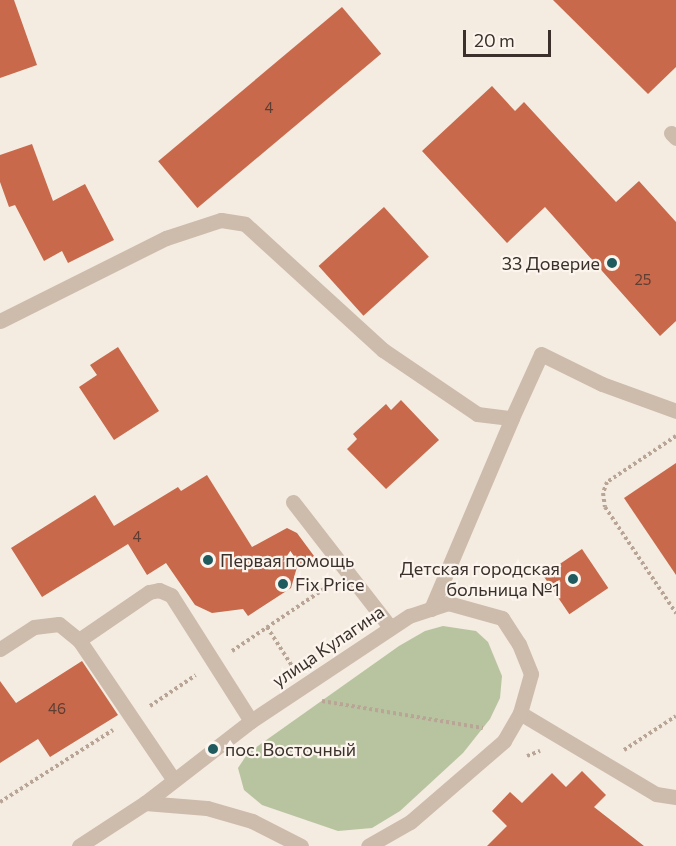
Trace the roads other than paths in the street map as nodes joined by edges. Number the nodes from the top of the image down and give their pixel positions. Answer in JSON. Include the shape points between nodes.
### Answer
{"nodes":[{"id":1,"x":0,"y":321,"type":"edge"},
{"id":2,"x":676,"y":411,"type":"edge"},
{"id":3,"x":512,"y":418,"type":"junction"},
{"id":4,"x":293,"y":502,"type":"dead end"},
{"id":5,"x":431,"y":609,"type":"junction"},
{"id":6,"x":390,"y":627,"type":"junction"},
{"id":7,"x":80,"y":640,"type":"junction"},
{"id":8,"x":0,"y":649,"type":"edge"},
{"id":9,"x":520,"y":713,"type":"junction"},
{"id":10,"x":251,"y":721,"type":"junction"},
{"id":11,"x":173,"y":779,"type":"junction"},
{"id":12,"x":676,"y":797,"type":"edge"},
{"id":13,"x":145,"y":803,"type":"junction"},
{"id":14,"x":79,"y":846,"type":"edge"},
{"id":15,"x":301,"y":846,"type":"edge"},
{"id":16,"x":368,"y":846,"type":"edge"}],
"edges":[{"from":1,"to":3,"type":"street","via":[[187,230],[221,220],[245,224],[383,350],[477,414]]},
{"from":2,"to":3,"type":"street","via":[[602,384],[541,354]]},
{"from":3,"to":5,"type":"street"},
{"from":4,"to":6,"type":"street"},
{"from":5,"to":6,"type":"street","name":"улица Кулагина"},
{"from":5,"to":9,"type":"street","name":"улица Кулагина","via":[[448,603],[502,618],[519,644],[531,674]]},
{"from":6,"to":10,"type":"street","name":"улица Кулагина"},
{"from":7,"to":8,"type":"street","via":[[58,624],[45,624]]},
{"from":7,"to":10,"type":"street","via":[[148,592],[159,590],[171,595]]},
{"from":7,"to":11,"type":"street"},
{"from":9,"to":12,"type":"street","via":[[656,794]]},
{"from":9,"to":16,"type":"street","name":"улица Кулагина","via":[[492,756],[410,822]]},
{"from":10,"to":11,"type":"street","name":"улица Кулагина"},
{"from":11,"to":13,"type":"street","name":"улица Кулагина"},
{"from":13,"to":14,"type":"street","name":"улица Кулагина"},
{"from":13,"to":15,"type":"street","via":[[207,808],[252,821]]}]}
